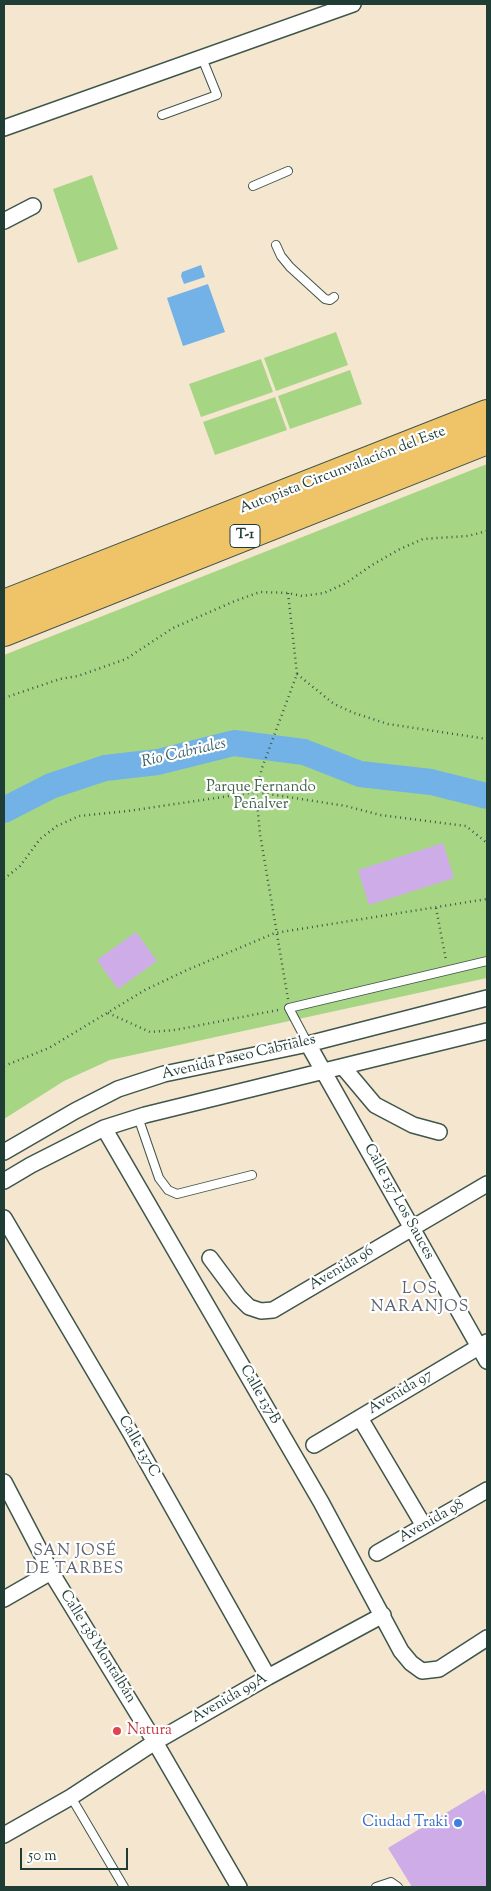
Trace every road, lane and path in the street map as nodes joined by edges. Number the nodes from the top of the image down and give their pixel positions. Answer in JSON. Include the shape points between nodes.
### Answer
{"nodes":[{"id":1,"x":353,"y":4,"type":"edge"},
{"id":2,"x":202,"y":58,"type":"junction"},
{"id":3,"x":162,"y":115,"type":"dead end"},
{"id":4,"x":4,"y":128,"type":"edge"},
{"id":5,"x":288,"y":171,"type":"dead end"},
{"id":6,"x":252,"y":186,"type":"dead end"},
{"id":7,"x":33,"y":206,"type":"dead end"},
{"id":8,"x":4,"y":221,"type":"edge"},
{"id":9,"x":276,"y":246,"type":"dead end"},
{"id":10,"x":334,"y":297,"type":"dead end"},
{"id":11,"x":487,"y":414,"type":"edge"},
{"id":12,"x":487,"y":440,"type":"edge"},
{"id":13,"x":487,"y":531,"type":"edge"},
{"id":14,"x":288,"y":593,"type":"junction"},
{"id":15,"x":4,"y":604,"type":"edge"},
{"id":16,"x":4,"y":632,"type":"edge"},
{"id":17,"x":297,"y":674,"type":"junction"},
{"id":18,"x":4,"y":698,"type":"edge"},
{"id":19,"x":487,"y":739,"type":"edge"},
{"id":20,"x":256,"y":792,"type":"junction"},
{"id":21,"x":487,"y":843,"type":"edge"},
{"id":22,"x":4,"y":878,"type":"edge"},
{"id":23,"x":487,"y":899,"type":"edge"},
{"id":24,"x":436,"y":908,"type":"junction"},
{"id":25,"x":275,"y":933,"type":"junction"},
{"id":26,"x":487,"y":961,"type":"edge"},
{"id":27,"x":448,"y":970,"type":"junction"},
{"id":28,"x":487,"y":998,"type":"edge"},
{"id":29,"x":289,"y":1008,"type":"junction"},
{"id":30,"x":108,"y":1013,"type":"junction"},
{"id":31,"x":487,"y":1031,"type":"edge"},
{"id":32,"x":308,"y":1044,"type":"junction"},
{"id":33,"x":4,"y":1066,"type":"edge"},
{"id":34,"x":343,"y":1067,"type":"junction"},
{"id":35,"x":324,"y":1072,"type":"junction"},
{"id":36,"x":138,"y":1117,"type":"junction"},
{"id":37,"x":104,"y":1128,"type":"junction"},
{"id":38,"x":439,"y":1132,"type":"dead end"},
{"id":39,"x":4,"y":1152,"type":"edge"},
{"id":40,"x":252,"y":1175,"type":"dead end"},
{"id":41,"x":4,"y":1181,"type":"edge"},
{"id":42,"x":487,"y":1184,"type":"edge"},
{"id":43,"x":4,"y":1218,"type":"edge"},
{"id":44,"x":412,"y":1228,"type":"junction"},
{"id":45,"x":210,"y":1258,"type":"dead end"},
{"id":46,"x":483,"y":1344,"type":"edge"},
{"id":47,"x":487,"y":1361,"type":"edge"},
{"id":48,"x":360,"y":1418,"type":"junction"},
{"id":49,"x":314,"y":1445,"type":"dead end"},
{"id":50,"x":4,"y":1482,"type":"edge"},
{"id":51,"x":487,"y":1490,"type":"edge"},
{"id":52,"x":424,"y":1526,"type":"junction"},
{"id":53,"x":377,"y":1553,"type":"dead end"},
{"id":54,"x":51,"y":1572,"type":"junction"},
{"id":55,"x":4,"y":1599,"type":"edge"},
{"id":56,"x":383,"y":1615,"type":"junction"},
{"id":57,"x":487,"y":1638,"type":"edge"},
{"id":58,"x":268,"y":1677,"type":"junction"},
{"id":59,"x":156,"y":1742,"type":"junction"},
{"id":60,"x":71,"y":1797,"type":"junction"},
{"id":61,"x":4,"y":1835,"type":"edge"},
{"id":62,"x":124,"y":1887,"type":"edge"},
{"id":63,"x":239,"y":1887,"type":"edge"},
{"id":64,"x":376,"y":1887,"type":"edge"},
{"id":65,"x":398,"y":1887,"type":"edge"}],
"edges":[{"from":1,"to":2,"type":"street"},
{"from":2,"to":3,"type":"lane","via":[[217,95]]},
{"from":2,"to":4,"type":"street"},
{"from":5,"to":6,"type":"lane"},
{"from":7,"to":8,"type":"street"},
{"from":9,"to":10,"type":"lane","via":[[290,267],[325,299]]},
{"from":11,"to":15,"type":"highway","name":"Autopista Circunvalación del Este","number":"T-1"},
{"from":12,"to":16,"type":"highway","name":"Autopista Circunvalación del Este","number":"T-1"},
{"from":13,"to":14,"type":"path","via":[[468,536],[423,538],[324,594],[302,596]]},
{"from":14,"to":17,"type":"path"},
{"from":14,"to":18,"type":"path","via":[[260,592],[235,600],[173,628],[126,659]]},
{"from":17,"to":19,"type":"path","via":[[334,704],[354,713],[388,724]]},
{"from":17,"to":20,"type":"path"},
{"from":20,"to":21,"type":"path","via":[[346,806],[380,815],[466,826]]},
{"from":20,"to":22,"type":"path","via":[[79,816],[57,826],[40,839],[20,866]]},
{"from":20,"to":25,"type":"path"},
{"from":23,"to":24,"type":"path"},
{"from":24,"to":25,"type":"path"},
{"from":24,"to":27,"type":"path"},
{"from":25,"to":29,"type":"path"},
{"from":25,"to":30,"type":"path","via":[[145,990]]},
{"from":26,"to":27,"type":"lane"},
{"from":27,"to":29,"type":"lane"},
{"from":28,"to":32,"type":"street","name":"Avenida Paseo Cabriales"},
{"from":29,"to":30,"type":"path","via":[[150,1032]]},
{"from":29,"to":32,"type":"lane"},
{"from":30,"to":33,"type":"path","via":[[50,1048]]},
{"from":31,"to":34,"type":"street"},
{"from":32,"to":35,"type":"street","name":"Calle 137 Los Sauces"},
{"from":32,"to":39,"type":"street","name":"Avenida Paseo Cabriales","via":[[164,1074],[118,1089]]},
{"from":34,"to":35,"type":"street"},
{"from":34,"to":38,"type":"street","via":[[374,1105],[413,1125]]},
{"from":35,"to":36,"type":"street"},
{"from":35,"to":44,"type":"street","name":"Calle 137 Los Sauces"},
{"from":36,"to":37,"type":"street"},
{"from":36,"to":40,"type":"lane","via":[[159,1178],[168,1190],[178,1194]]},
{"from":37,"to":41,"type":"street"},
{"from":37,"to":56,"type":"street","name":"Calle 137B"},
{"from":42,"to":44,"type":"street","name":"Avenida 96"},
{"from":43,"to":58,"type":"street","name":"Calle 137C"},
{"from":44,"to":45,"type":"street","name":"Avenida 96","via":[[273,1310],[249,1307]]},
{"from":44,"to":46,"type":"street","name":"Calle 137 Los Sauces"},
{"from":46,"to":47,"type":"street","name":"Calle 137 Los Sauces"},
{"from":46,"to":48,"type":"street","name":"Avenida 97"},
{"from":48,"to":49,"type":"street","name":"Avenida 97"},
{"from":48,"to":52,"type":"street"},
{"from":50,"to":54,"type":"street","name":"Calle 138 Montalbán"},
{"from":51,"to":52,"type":"street","name":"Avenida 98"},
{"from":52,"to":53,"type":"street","name":"Avenida 98"},
{"from":54,"to":55,"type":"street"},
{"from":54,"to":59,"type":"street","name":"Calle 138 Montalbán"},
{"from":56,"to":57,"type":"street","name":"Calle 137B","via":[[401,1651],[422,1671],[439,1669]]},
{"from":56,"to":58,"type":"street","name":"Avenida 99A"},
{"from":58,"to":59,"type":"street","name":"Avenida 99A"},
{"from":59,"to":60,"type":"street","name":"Avenida 99A"},
{"from":59,"to":63,"type":"street","name":"Calle 138 Montalbán"},
{"from":60,"to":61,"type":"street","name":"Avenida 99A"},
{"from":60,"to":62,"type":"lane"},
{"from":64,"to":65,"type":"lane","via":[[390,1882]]}]}
